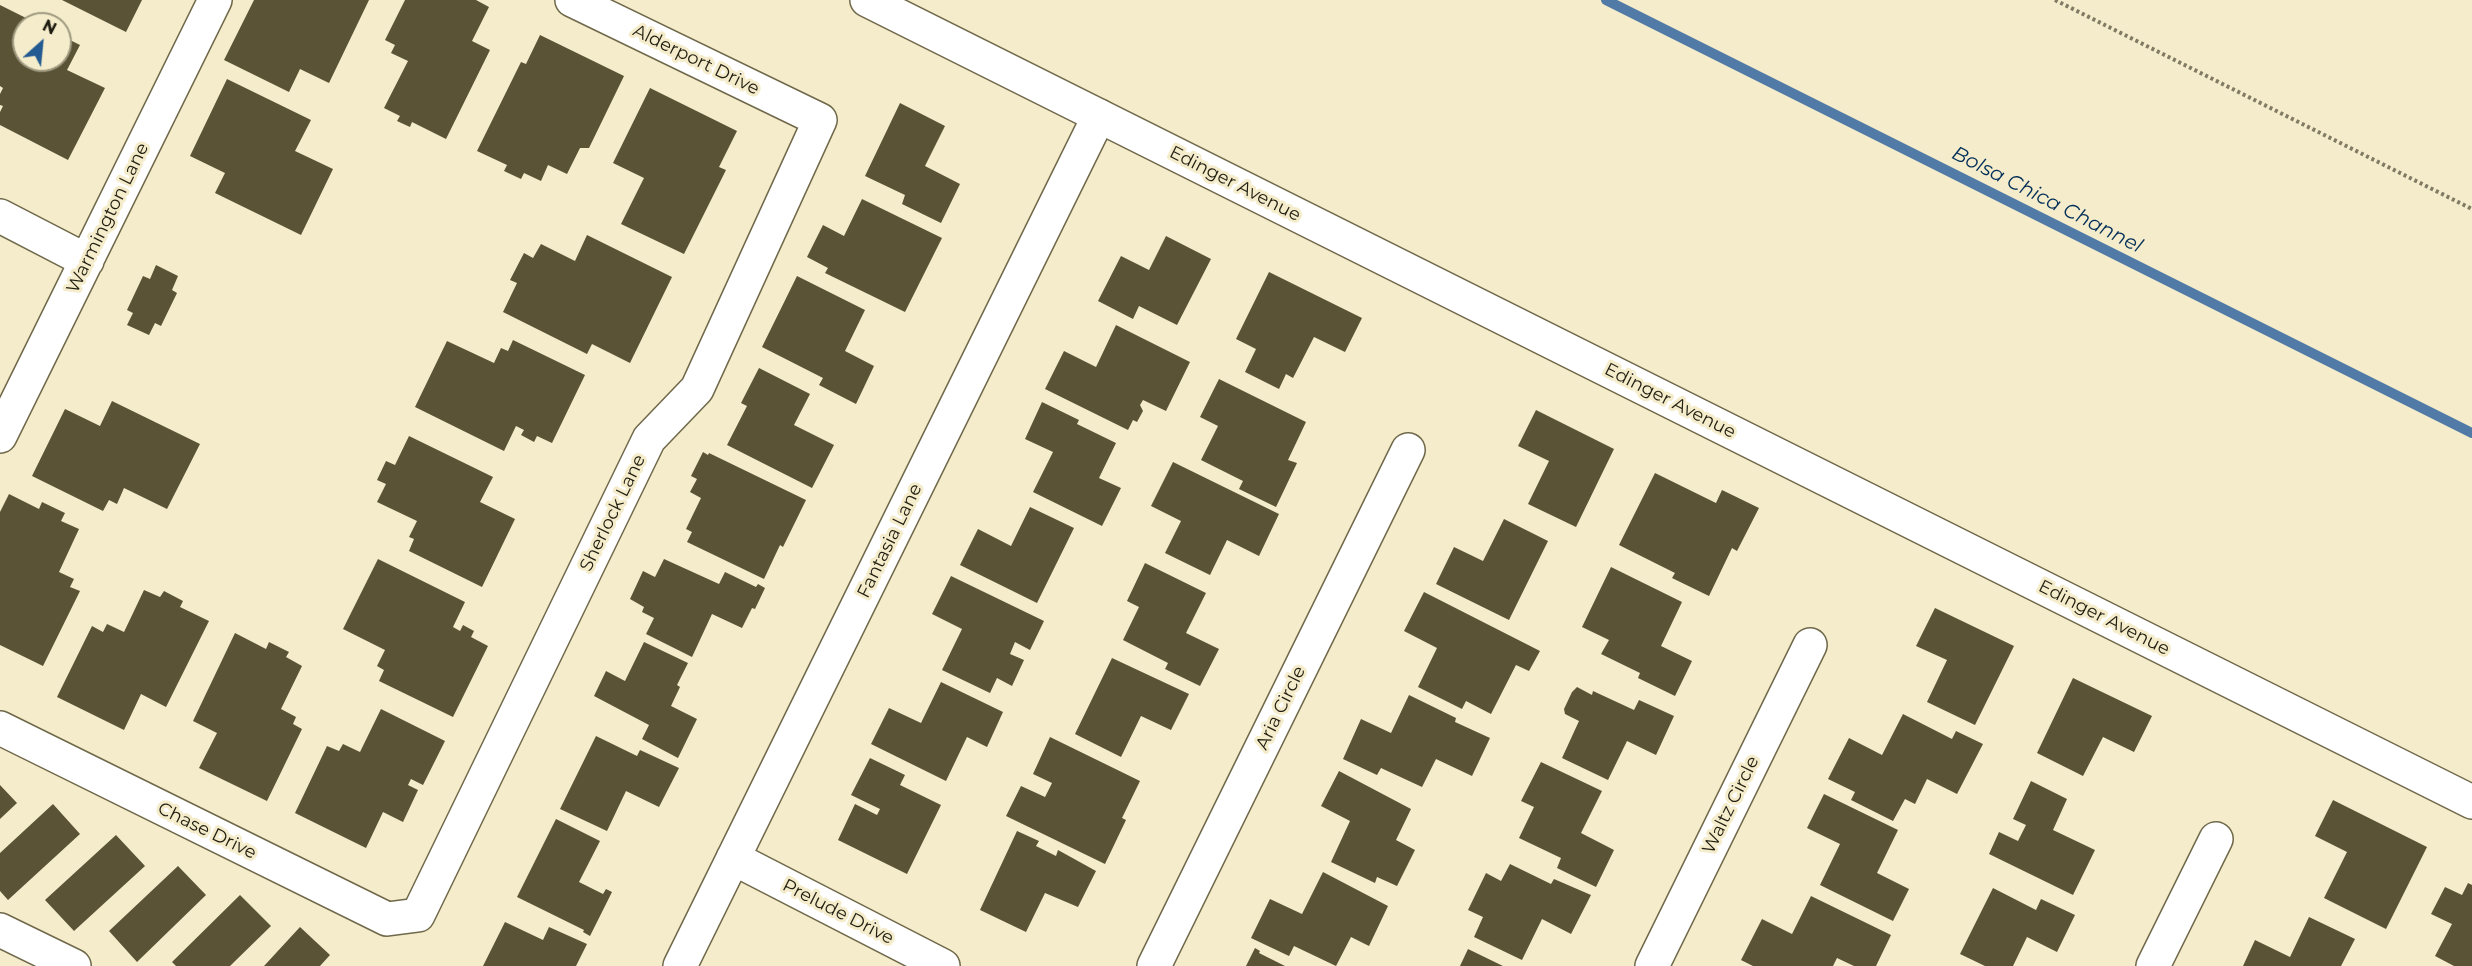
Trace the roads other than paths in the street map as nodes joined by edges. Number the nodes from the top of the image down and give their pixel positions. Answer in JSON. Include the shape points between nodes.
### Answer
{"nodes":[{"id":1,"x":215,"y":0,"type":"edge"},
{"id":2,"x":572,"y":0,"type":"edge"},
{"id":3,"x":867,"y":0,"type":"edge"},
{"id":4,"x":1099,"y":116,"type":"junction"},
{"id":5,"x":820,"y":120,"type":"joint"},
{"id":6,"x":0,"y":216,"type":"edge"},
{"id":7,"x":87,"y":261,"type":"junction"},
{"id":8,"x":0,"y":436,"type":"edge"},
{"id":9,"x":1408,"y":450,"type":"dead end"},
{"id":10,"x":1810,"y":645,"type":"dead end"},
{"id":11,"x":0,"y":728,"type":"edge"},
{"id":12,"x":2472,"y":802,"type":"edge"},
{"id":13,"x":2216,"y":839,"type":"dead end"},
{"id":14,"x":733,"y":858,"type":"junction"},
{"id":15,"x":418,"y":915,"type":"joint"},
{"id":16,"x":0,"y":930,"type":"edge"},
{"id":17,"x":74,"y":966,"type":"edge"},
{"id":18,"x":680,"y":966,"type":"edge"},
{"id":19,"x":944,"y":966,"type":"edge"},
{"id":20,"x":1154,"y":966,"type":"edge"},
{"id":21,"x":1652,"y":966,"type":"edge"},
{"id":22,"x":2153,"y":966,"type":"edge"}],
"edges":[{"from":1,"to":7,"type":"street","name":"Warmington Lane"},
{"from":2,"to":5,"type":"street","name":"Alderport Drive"},
{"from":3,"to":4,"type":"street","name":"Edinger Avenue"},
{"from":4,"to":12,"type":"street","name":"Edinger Avenue"},
{"from":4,"to":14,"type":"street","name":"Fantasia Lane"},
{"from":5,"to":15,"type":"street","name":"Sherlock Lane","via":[[697,389],[649,439]]},
{"from":6,"to":7,"type":"street"},
{"from":7,"to":8,"type":"street","name":"Warmington Lane"},
{"from":9,"to":20,"type":"street","name":"Aria Circle"},
{"from":10,"to":21,"type":"street","name":"Waltz Circle"},
{"from":11,"to":15,"type":"street","name":"Chase Drive","via":[[387,920]]},
{"from":13,"to":22,"type":"street"},
{"from":14,"to":18,"type":"street","name":"Fantasia Lane"},
{"from":14,"to":19,"type":"street","name":"Prelude Drive"},
{"from":16,"to":17,"type":"street"}]}
